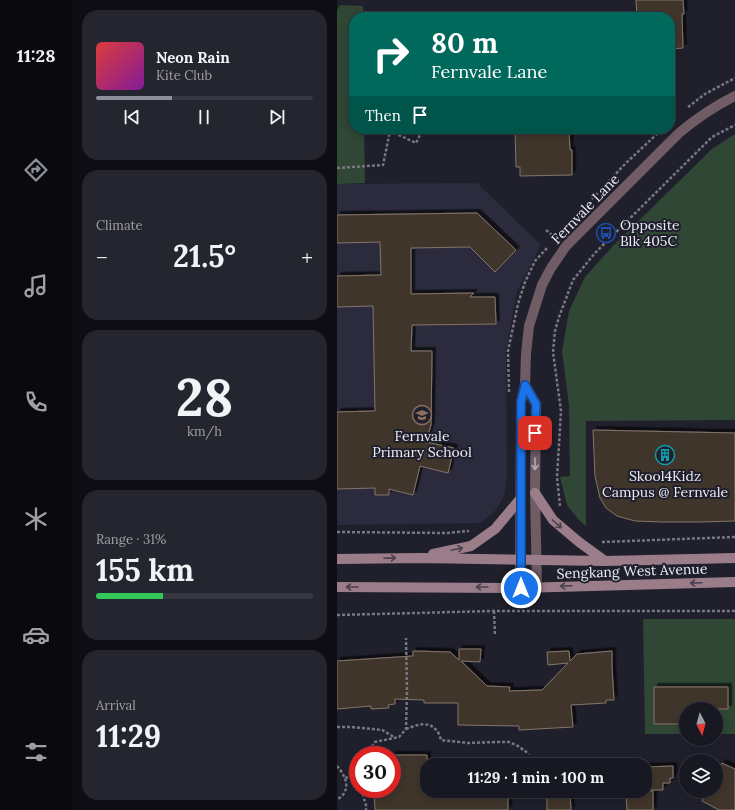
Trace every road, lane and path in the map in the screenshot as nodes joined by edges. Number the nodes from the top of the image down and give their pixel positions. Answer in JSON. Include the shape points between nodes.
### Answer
{"nodes":[{"id":1,"x":735,"y":96,"type":"edge"},
{"id":2,"x":735,"y":125,"type":"edge"},
{"id":3,"x":389,"y":134,"type":"edge"},
{"id":4,"x":396,"y":134,"type":"edge"},
{"id":5,"x":420,"y":134,"type":"edge"},
{"id":6,"x":337,"y":168,"type":"edge"},
{"id":7,"x":546,"y":230,"type":"dead end"},
{"id":8,"x":556,"y":239,"type":"dead end"},
{"id":9,"x":525,"y":385,"type":"junction"},
{"id":10,"x":535,"y":493,"type":"junction"},
{"id":11,"x":521,"y":498,"type":"junction"},
{"id":12,"x":560,"y":509,"type":"dead end"},
{"id":13,"x":475,"y":528,"type":"dead end"},
{"id":14,"x":337,"y":532,"type":"edge"},
{"id":15,"x":735,"y":537,"type":"edge"},
{"id":16,"x":596,"y":540,"type":"dead end"},
{"id":17,"x":419,"y":558,"type":"junction"},
{"id":18,"x":735,"y":558,"type":"edge"},
{"id":19,"x":337,"y":559,"type":"edge"},
{"id":20,"x":521,"y":560,"type":"junction"},
{"id":21,"x":536,"y":560,"type":"junction"},
{"id":22,"x":605,"y":561,"type":"junction"},
{"id":23,"x":735,"y":582,"type":"edge"},
{"id":24,"x":337,"y":587,"type":"edge"},
{"id":25,"x":537,"y":587,"type":"junction"},
{"id":26,"x":521,"y":588,"type":"junction"},
{"id":27,"x":494,"y":611,"type":"junction"},
{"id":28,"x":735,"y":611,"type":"edge"},
{"id":29,"x":337,"y":615,"type":"edge"},
{"id":30,"x":495,"y":636,"type":"dead end"},
{"id":31,"x":406,"y":638,"type":"dead end"},
{"id":32,"x":337,"y":727,"type":"edge"},
{"id":33,"x":406,"y":729,"type":"junction"},
{"id":34,"x":394,"y":738,"type":"junction"},
{"id":35,"x":372,"y":746,"type":"edge"},
{"id":36,"x":529,"y":754,"type":"dead end"},
{"id":37,"x":337,"y":766,"type":"edge"},
{"id":38,"x":349,"y":777,"type":"edge"},
{"id":39,"x":345,"y":778,"type":"junction"},
{"id":40,"x":364,"y":798,"type":"edge"},
{"id":41,"x":337,"y":800,"type":"edge"},
{"id":42,"x":367,"y":810,"type":"edge"}],
"edges":[{"from":1,"to":9,"type":"street","name":"Fernvale Lane","via":[[717,105],[679,133],[566,246],[542,285],[534,309],[529,326]]},
{"from":2,"to":12,"type":"path","via":[[712,137],[595,254],[573,280],[555,331],[553,352],[561,411],[557,477]]},
{"from":3,"to":6,"type":"path","via":[[383,165]]},
{"from":4,"to":5,"type":"path","via":[[416,143]]},
{"from":7,"to":8,"type":"path"},
{"from":9,"to":10,"type":"street","one_way":true,"via":[[536,404]]},
{"from":9,"to":11,"type":"street","name":"Fernvale Lane","via":[[521,402]]},
{"from":10,"to":21,"type":"street"},
{"from":10,"to":22,"type":"main road","one_way":true,"via":[[553,520]]},
{"from":17,"to":11,"type":"main road","one_way":true,"via":[[471,546],[495,529]]},
{"from":11,"to":20,"type":"street","name":"Fernvale Lane"},
{"from":13,"to":14,"type":"path","via":[[446,533]]},
{"from":15,"to":16,"type":"path","via":[[602,542]]},
{"from":19,"to":17,"type":"main road","name":"Sengkang West Avenue","one_way":true},
{"from":17,"to":20,"type":"main road","name":"Sengkang West Avenue"},
{"from":18,"to":22,"type":"main road","name":"Sengkang West Avenue"},
{"from":20,"to":21,"type":"main road","name":"Sengkang West Avenue"},
{"from":20,"to":26,"type":"street","name":"Fernvale Lane"},
{"from":21,"to":22,"type":"main road","name":"Sengkang West Avenue"},
{"from":21,"to":25,"type":"street"},
{"from":23,"to":25,"type":"main road","name":"Sengkang West Avenue","one_way":true},
{"from":26,"to":24,"type":"main road","name":"Sengkang West Avenue","one_way":true},
{"from":25,"to":26,"type":"main road","name":"Sengkang West Avenue"},
{"from":27,"to":28,"type":"path"},
{"from":27,"to":29,"type":"path"},
{"from":27,"to":30,"type":"path"},
{"from":31,"to":33,"type":"path"},
{"from":32,"to":34,"type":"path","via":[[382,730]]},
{"from":33,"to":34,"type":"path","via":[[399,737]]},
{"from":33,"to":36,"type":"path","via":[[416,724],[424,724],[437,731],[441,740],[468,743],[509,742]]},
{"from":34,"to":35,"type":"path","via":[[375,742]]},
{"from":37,"to":39,"type":"path"},
{"from":38,"to":39,"type":"path"},
{"from":39,"to":41,"type":"path","via":[[345,793]]},
{"from":40,"to":42,"type":"path"}]}
